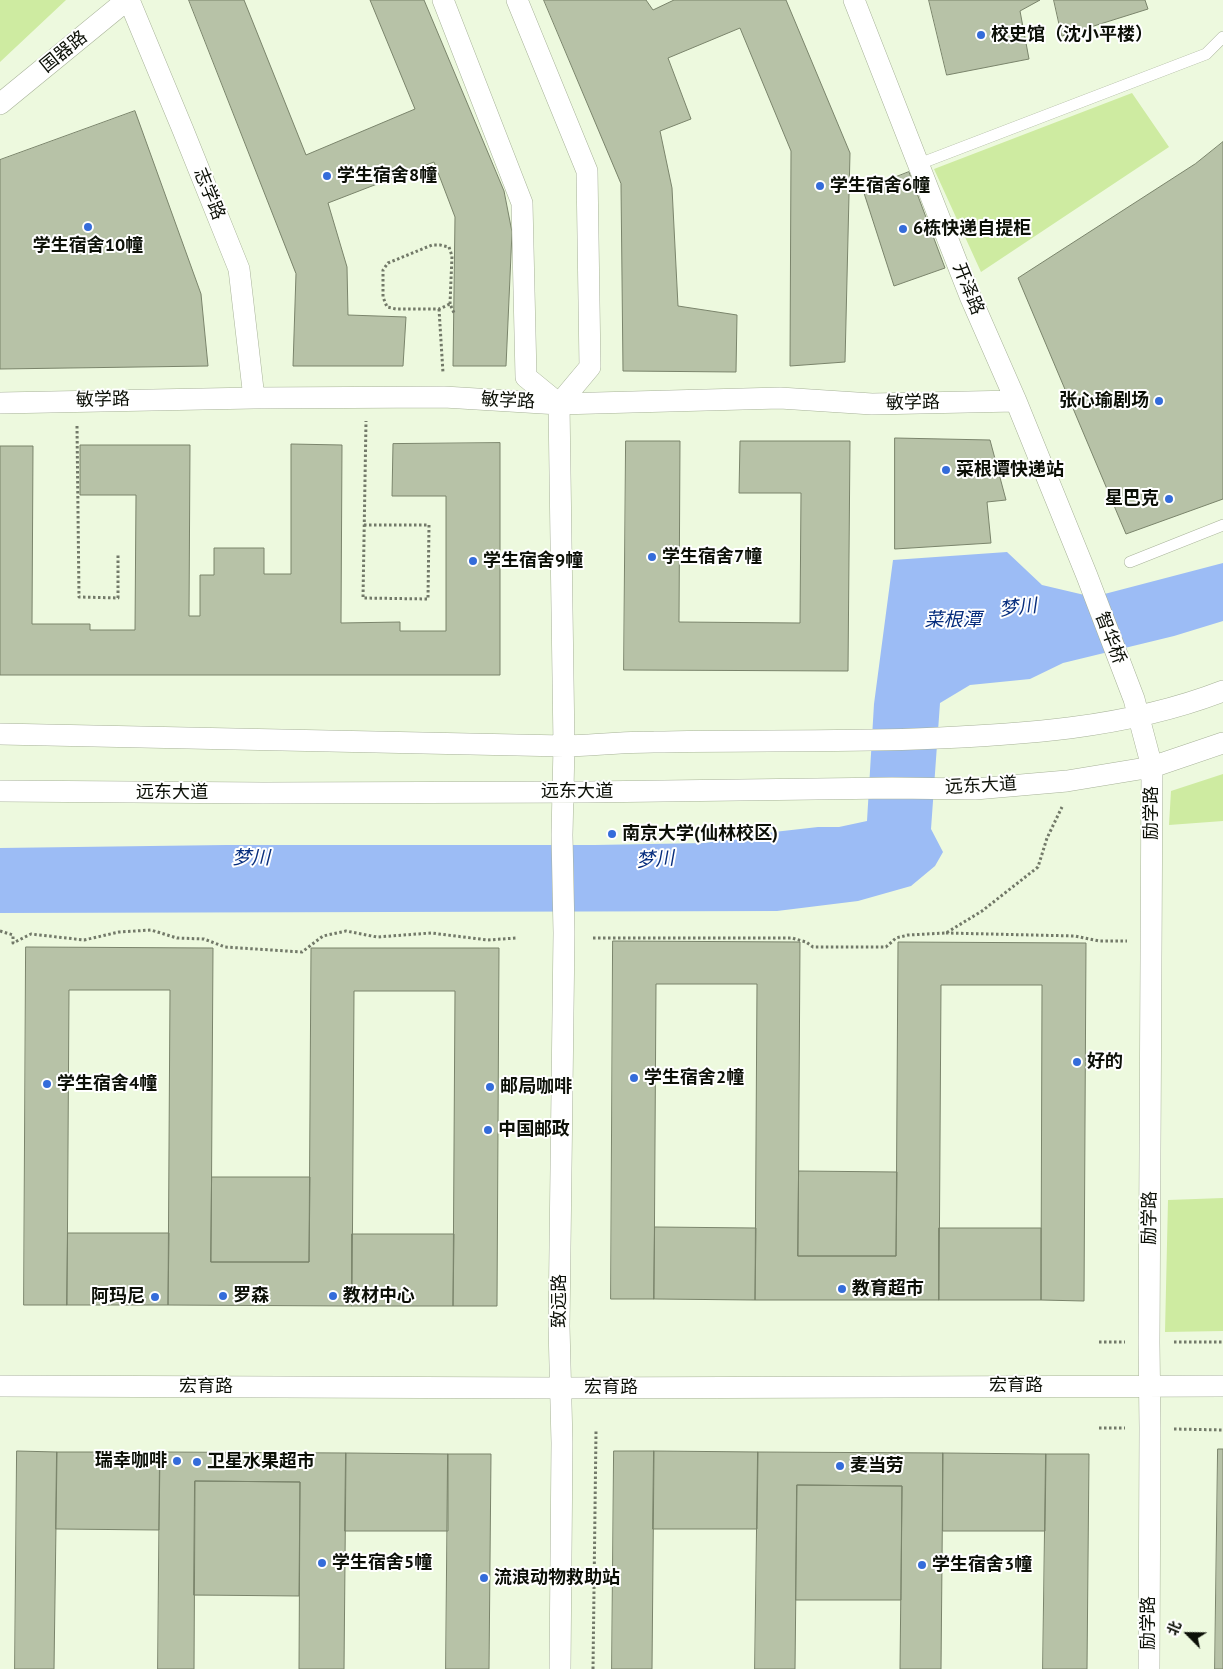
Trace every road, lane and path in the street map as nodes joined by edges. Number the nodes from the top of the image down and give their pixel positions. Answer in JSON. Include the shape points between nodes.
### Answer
{"nodes":[{"id":1,"x":128,"y":0,"type":"edge"},
{"id":2,"x":443,"y":0,"type":"edge"},
{"id":3,"x":517,"y":0,"type":"edge"},
{"id":4,"x":854,"y":0,"type":"edge"},
{"id":5,"x":1223,"y":37,"type":"edge"},
{"id":6,"x":0,"y":104,"type":"edge"},
{"id":7,"x":919,"y":164,"type":"junction"},
{"id":8,"x":450,"y":304,"type":"junction"},
{"id":9,"x":440,"y":309,"type":"junction"},
{"id":10,"x":454,"y":313,"type":"dead end"},
{"id":11,"x":444,"y":397,"type":"junction"},
{"id":12,"x":254,"y":398,"type":"junction"},
{"id":13,"x":366,"y":398,"type":"junction"},
{"id":14,"x":76,"y":400,"type":"junction"},
{"id":15,"x":1016,"y":401,"type":"junction"},
{"id":16,"x":0,"y":402,"type":"edge"},
{"id":17,"x":559,"y":404,"type":"junction"},
{"id":18,"x":364,"y":525,"type":"junction"},
{"id":19,"x":1223,"y":525,"type":"edge"},
{"id":20,"x":118,"y":554,"type":"dead end"},
{"id":21,"x":1130,"y":562,"type":"dead end"},
{"id":22,"x":1087,"y":576,"type":"joint"},
{"id":23,"x":1223,"y":691,"type":"edge"},
{"id":24,"x":1135,"y":708,"type":"junction"},
{"id":25,"x":0,"y":734,"type":"edge"},
{"id":26,"x":1223,"y":743,"type":"edge"},
{"id":27,"x":564,"y":746,"type":"junction"},
{"id":28,"x":1152,"y":767,"type":"junction"},
{"id":29,"x":0,"y":791,"type":"edge"},
{"id":30,"x":562,"y":792,"type":"junction"},
{"id":31,"x":1064,"y":801,"type":"dead end"},
{"id":32,"x":0,"y":930,"type":"edge"},
{"id":33,"x":946,"y":933,"type":"junction"},
{"id":34,"x":516,"y":938,"type":"dead end"},
{"id":35,"x":594,"y":938,"type":"dead end"},
{"id":36,"x":1151,"y":942,"type":"junction"},
{"id":37,"x":1149,"y":1342,"type":"junction"},
{"id":38,"x":1223,"y":1342,"type":"edge"},
{"id":39,"x":0,"y":1386,"type":"edge"},
{"id":40,"x":1149,"y":1386,"type":"junction"},
{"id":41,"x":1223,"y":1386,"type":"edge"},
{"id":42,"x":561,"y":1388,"type":"junction"},
{"id":43,"x":1150,"y":1428,"type":"junction"},
{"id":44,"x":1223,"y":1430,"type":"edge"},
{"id":45,"x":596,"y":1431,"type":"dead end"},
{"id":46,"x":560,"y":1669,"type":"edge"},
{"id":47,"x":593,"y":1669,"type":"edge"},
{"id":48,"x":1149,"y":1669,"type":"edge"}],
"edges":[{"from":1,"to":6,"type":"street","name":"国器路"},
{"from":1,"to":12,"type":"street","name":"志学路","via":[[239,269]]},
{"from":2,"to":17,"type":"street","via":[[522,203],[526,377]]},
{"from":3,"to":17,"type":"street","via":[[587,171],[590,367]]},
{"from":4,"to":7,"type":"street","name":"开泽路"},
{"from":5,"to":7,"type":"lane","via":[[1206,54]]},
{"from":7,"to":15,"type":"street","name":"开泽路","via":[[970,296]]},
{"from":8,"to":9,"type":"path"},
{"from":8,"to":9,"type":"path","via":[[452,256],[449,247],[432,245],[388,263],[384,270],[383,297],[388,307]]},
{"from":8,"to":10,"type":"path"},
{"from":9,"to":11,"type":"path"},
{"from":11,"to":13,"type":"street","name":"敏学路"},
{"from":11,"to":17,"type":"street","name":"敏学路"},
{"from":12,"to":13,"type":"street","name":"敏学路"},
{"from":12,"to":14,"type":"street","name":"敏学路"},
{"from":13,"to":18,"type":"path"},
{"from":14,"to":16,"type":"street","name":"敏学路"},
{"from":14,"to":20,"type":"path","via":[[79,598],[118,598]]},
{"from":15,"to":17,"type":"street","name":"敏学路","via":[[872,404],[780,398]]},
{"from":15,"to":22,"type":"street","name":"开泽路"},
{"from":17,"to":27,"type":"street","name":"致远路"},
{"from":18,"to":18,"type":"path","via":[[364,598],[428,599],[430,526]]},
{"from":19,"to":21,"type":"lane"},
{"from":22,"to":24,"type":"street","name":"智华桥"},
{"from":23,"to":24,"type":"street","via":[[1204,698]]},
{"from":24,"to":27,"type":"street","via":[[1056,730],[974,737]]},
{"from":24,"to":28,"type":"street","name":"智华桥"},
{"from":25,"to":27,"type":"street"},
{"from":26,"to":28,"type":"street","name":"远东大道"},
{"from":27,"to":30,"type":"street","name":"致远路"},
{"from":28,"to":30,"type":"street","name":"远东大道","via":[[1067,781],[975,789]]},
{"from":28,"to":36,"type":"street","name":"励学路"},
{"from":29,"to":30,"type":"street","name":"远东大道"},
{"from":30,"to":42,"type":"street","name":"致远路"},
{"from":31,"to":33,"type":"path","via":[[1038,867],[982,911]]},
{"from":32,"to":34,"type":"path","via":[[13,935],[13,943],[31,934],[84,940],[118,932],[151,930],[177,938],[204,939],[224,947],[302,952],[323,936],[346,931],[377,937],[431,933],[488,940]]},
{"from":33,"to":35,"type":"path","via":[[908,935],[896,938],[886,947],[813,947],[792,938]]},
{"from":33,"to":36,"type":"path","via":[[1075,936]]},
{"from":36,"to":37,"type":"street","name":"励学路"},
{"from":37,"to":38,"type":"path"},
{"from":37,"to":40,"type":"street","name":"励学路"},
{"from":39,"to":42,"type":"street","name":"宏育路"},
{"from":40,"to":41,"type":"street","name":"宏育路"},
{"from":40,"to":42,"type":"street","name":"宏育路"},
{"from":40,"to":43,"type":"street","name":"励学路"},
{"from":42,"to":46,"type":"street","name":"致远路"},
{"from":43,"to":44,"type":"path"},
{"from":43,"to":48,"type":"street","name":"励学路"},
{"from":45,"to":47,"type":"path"}]}
